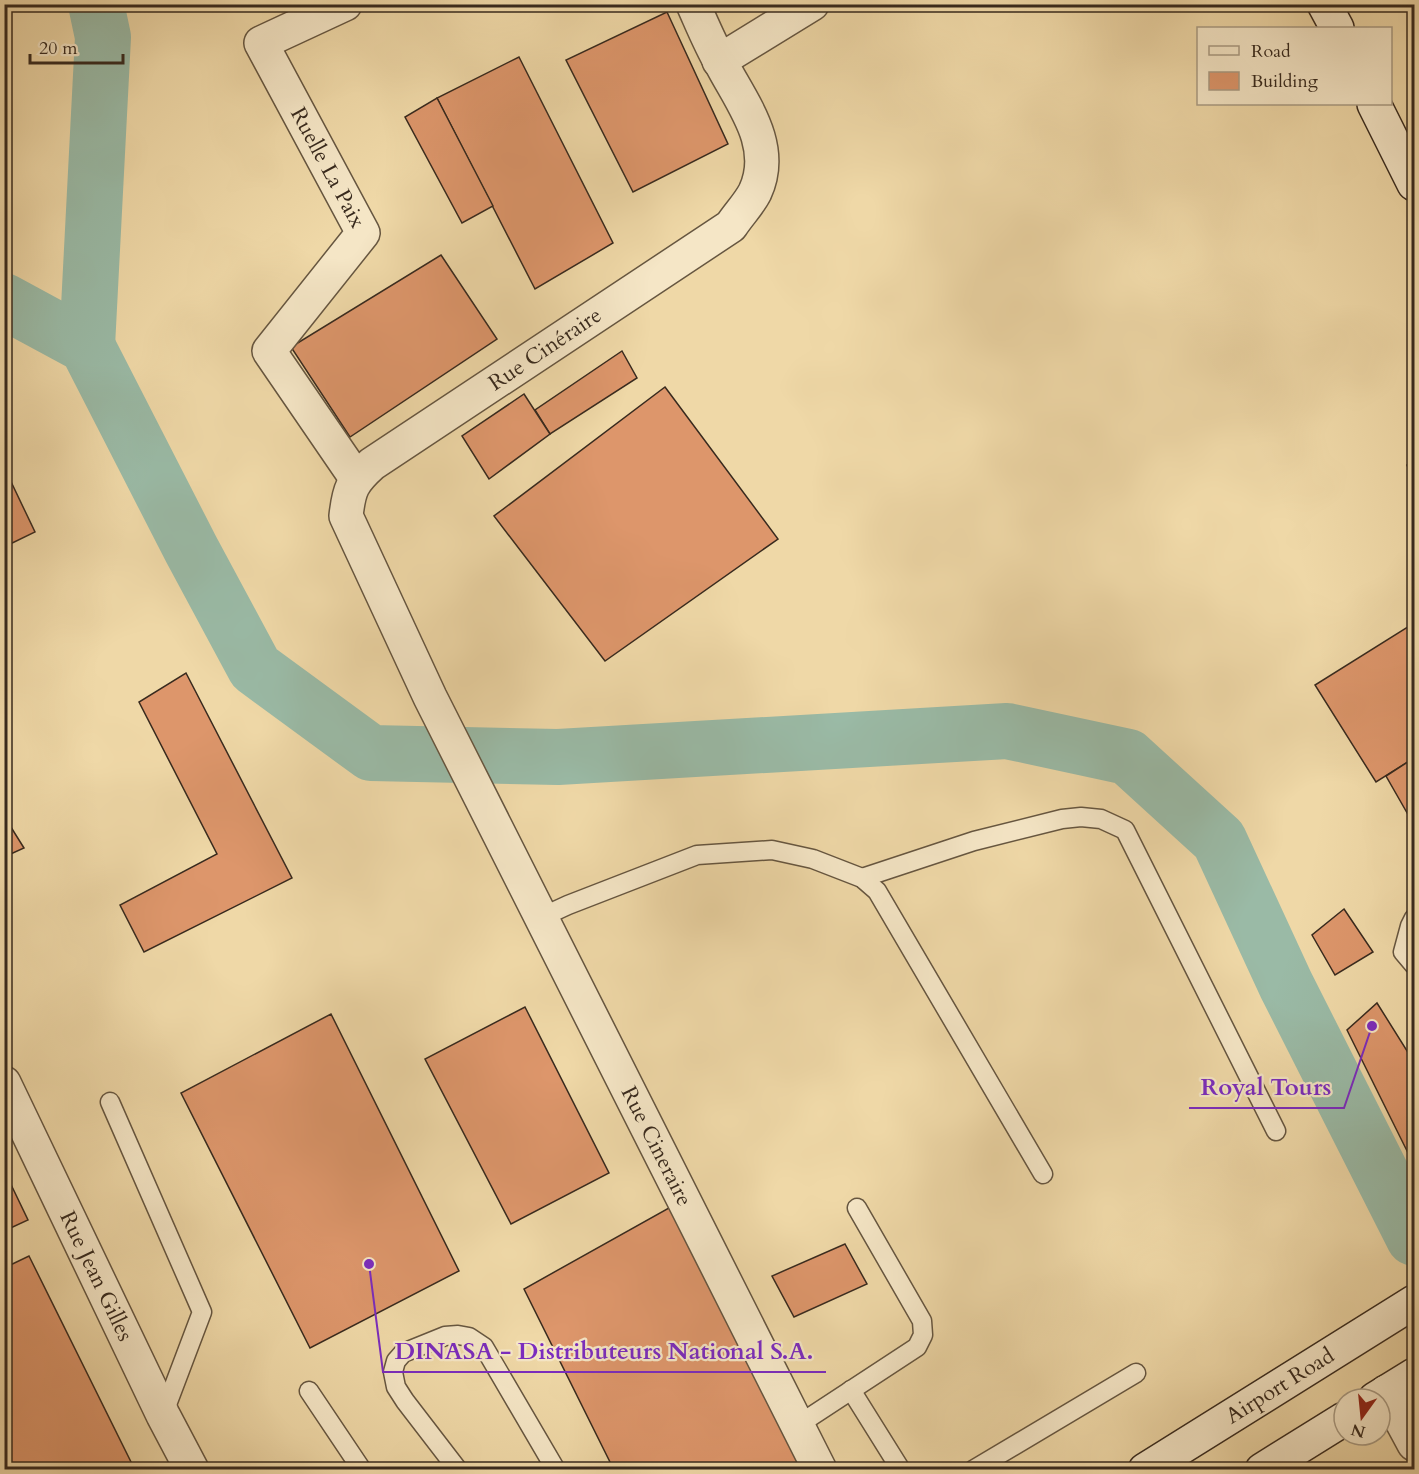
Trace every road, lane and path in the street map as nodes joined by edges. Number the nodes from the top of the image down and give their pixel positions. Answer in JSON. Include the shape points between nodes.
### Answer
{"nodes":[{"id":1,"x":345,"y":4,"type":"edge"},
{"id":2,"x":693,"y":4,"type":"edge"},
{"id":3,"x":812,"y":4,"type":"edge"},
{"id":4,"x":1324,"y":4,"type":"edge"},
{"id":5,"x":1336,"y":27,"type":"edge"},
{"id":6,"x":719,"y":61,"type":"junction"},
{"id":7,"x":1375,"y":105,"type":"edge"},
{"id":8,"x":1414,"y":183,"type":"edge"},
{"id":9,"x":356,"y":478,"type":"junction"},
{"id":10,"x":862,"y":878,"type":"junction"},
{"id":11,"x":542,"y":917,"type":"junction"},
{"id":12,"x":1414,"y":918,"type":"edge"},
{"id":13,"x":1414,"y":965,"type":"edge"},
{"id":14,"x":4,"y":1083,"type":"edge"},
{"id":15,"x":110,"y":1102,"type":"dead end"},
{"id":16,"x":1276,"y":1131,"type":"dead end"},
{"id":17,"x":1042,"y":1174,"type":"dead end"},
{"id":18,"x":857,"y":1208,"type":"dead end"},
{"id":19,"x":1414,"y":1302,"type":"edge"},
{"id":20,"x":1136,"y":1373,"type":"dead end"},
{"id":21,"x":1395,"y":1387,"type":"edge"},
{"id":22,"x":851,"y":1390,"type":"junction"},
{"id":23,"x":309,"y":1391,"type":"dead end"},
{"id":24,"x":163,"y":1415,"type":"junction"},
{"id":25,"x":798,"y":1425,"type":"junction"},
{"id":26,"x":1332,"y":1426,"type":"edge"},
{"id":27,"x":1414,"y":1444,"type":"edge"},
{"id":28,"x":551,"y":1468,"type":"edge"},
{"id":29,"x":192,"y":1470,"type":"edge"},
{"id":30,"x":362,"y":1470,"type":"edge"},
{"id":31,"x":458,"y":1470,"type":"edge"},
{"id":32,"x":820,"y":1470,"type":"edge"},
{"id":33,"x":901,"y":1470,"type":"edge"},
{"id":34,"x":972,"y":1470,"type":"edge"},
{"id":35,"x":1145,"y":1470,"type":"edge"},
{"id":36,"x":1262,"y":1470,"type":"edge"}],
"edges":[{"from":1,"to":9,"type":"street","name":"Ruelle La Paix","via":[[261,43],[363,233],[269,351]]},
{"from":2,"to":6,"type":"street","name":"Rue Cinéraire"},
{"from":3,"to":6,"type":"street"},
{"from":4,"to":5,"type":"street"},
{"from":6,"to":9,"type":"street","name":"Rue Cinéraire","via":[[757,128],[762,150],[755,191],[730,226]]},
{"from":7,"to":8,"type":"street"},
{"from":9,"to":11,"type":"street","name":"Rue Cineraire","via":[[348,496],[346,516],[430,698]]},
{"from":10,"to":11,"type":"lane","via":[[813,859],[772,850],[697,855]]},
{"from":10,"to":16,"type":"lane","via":[[974,841],[1062,819],[1101,819],[1125,830]]},
{"from":10,"to":17,"type":"lane","via":[[877,891]]},
{"from":11,"to":25,"type":"street","name":"Rue Cineraire"},
{"from":12,"to":13,"type":"lane","via":[[1403,952]]},
{"from":14,"to":24,"type":"street","name":"Rue Jean Gilles"},
{"from":15,"to":24,"type":"lane","via":[[202,1312]]},
{"from":18,"to":22,"type":"lane","via":[[922,1321],[923,1335],[917,1347]]},
{"from":19,"to":35,"type":"street","name":"Airport Road"},
{"from":20,"to":34,"type":"lane"},
{"from":21,"to":27,"type":"street"},
{"from":22,"to":25,"type":"lane"},
{"from":22,"to":33,"type":"lane"},
{"from":23,"to":30,"type":"lane"},
{"from":24,"to":29,"type":"street","name":"Rue Jean Gilles"},
{"from":25,"to":32,"type":"street","name":"Rue Cineraire"},
{"from":26,"to":36,"type":"street"},
{"from":28,"to":31,"type":"lane","via":[[484,1347],[458,1335],[445,1336],[403,1353],[393,1371],[396,1387],[405,1401]]}]}
